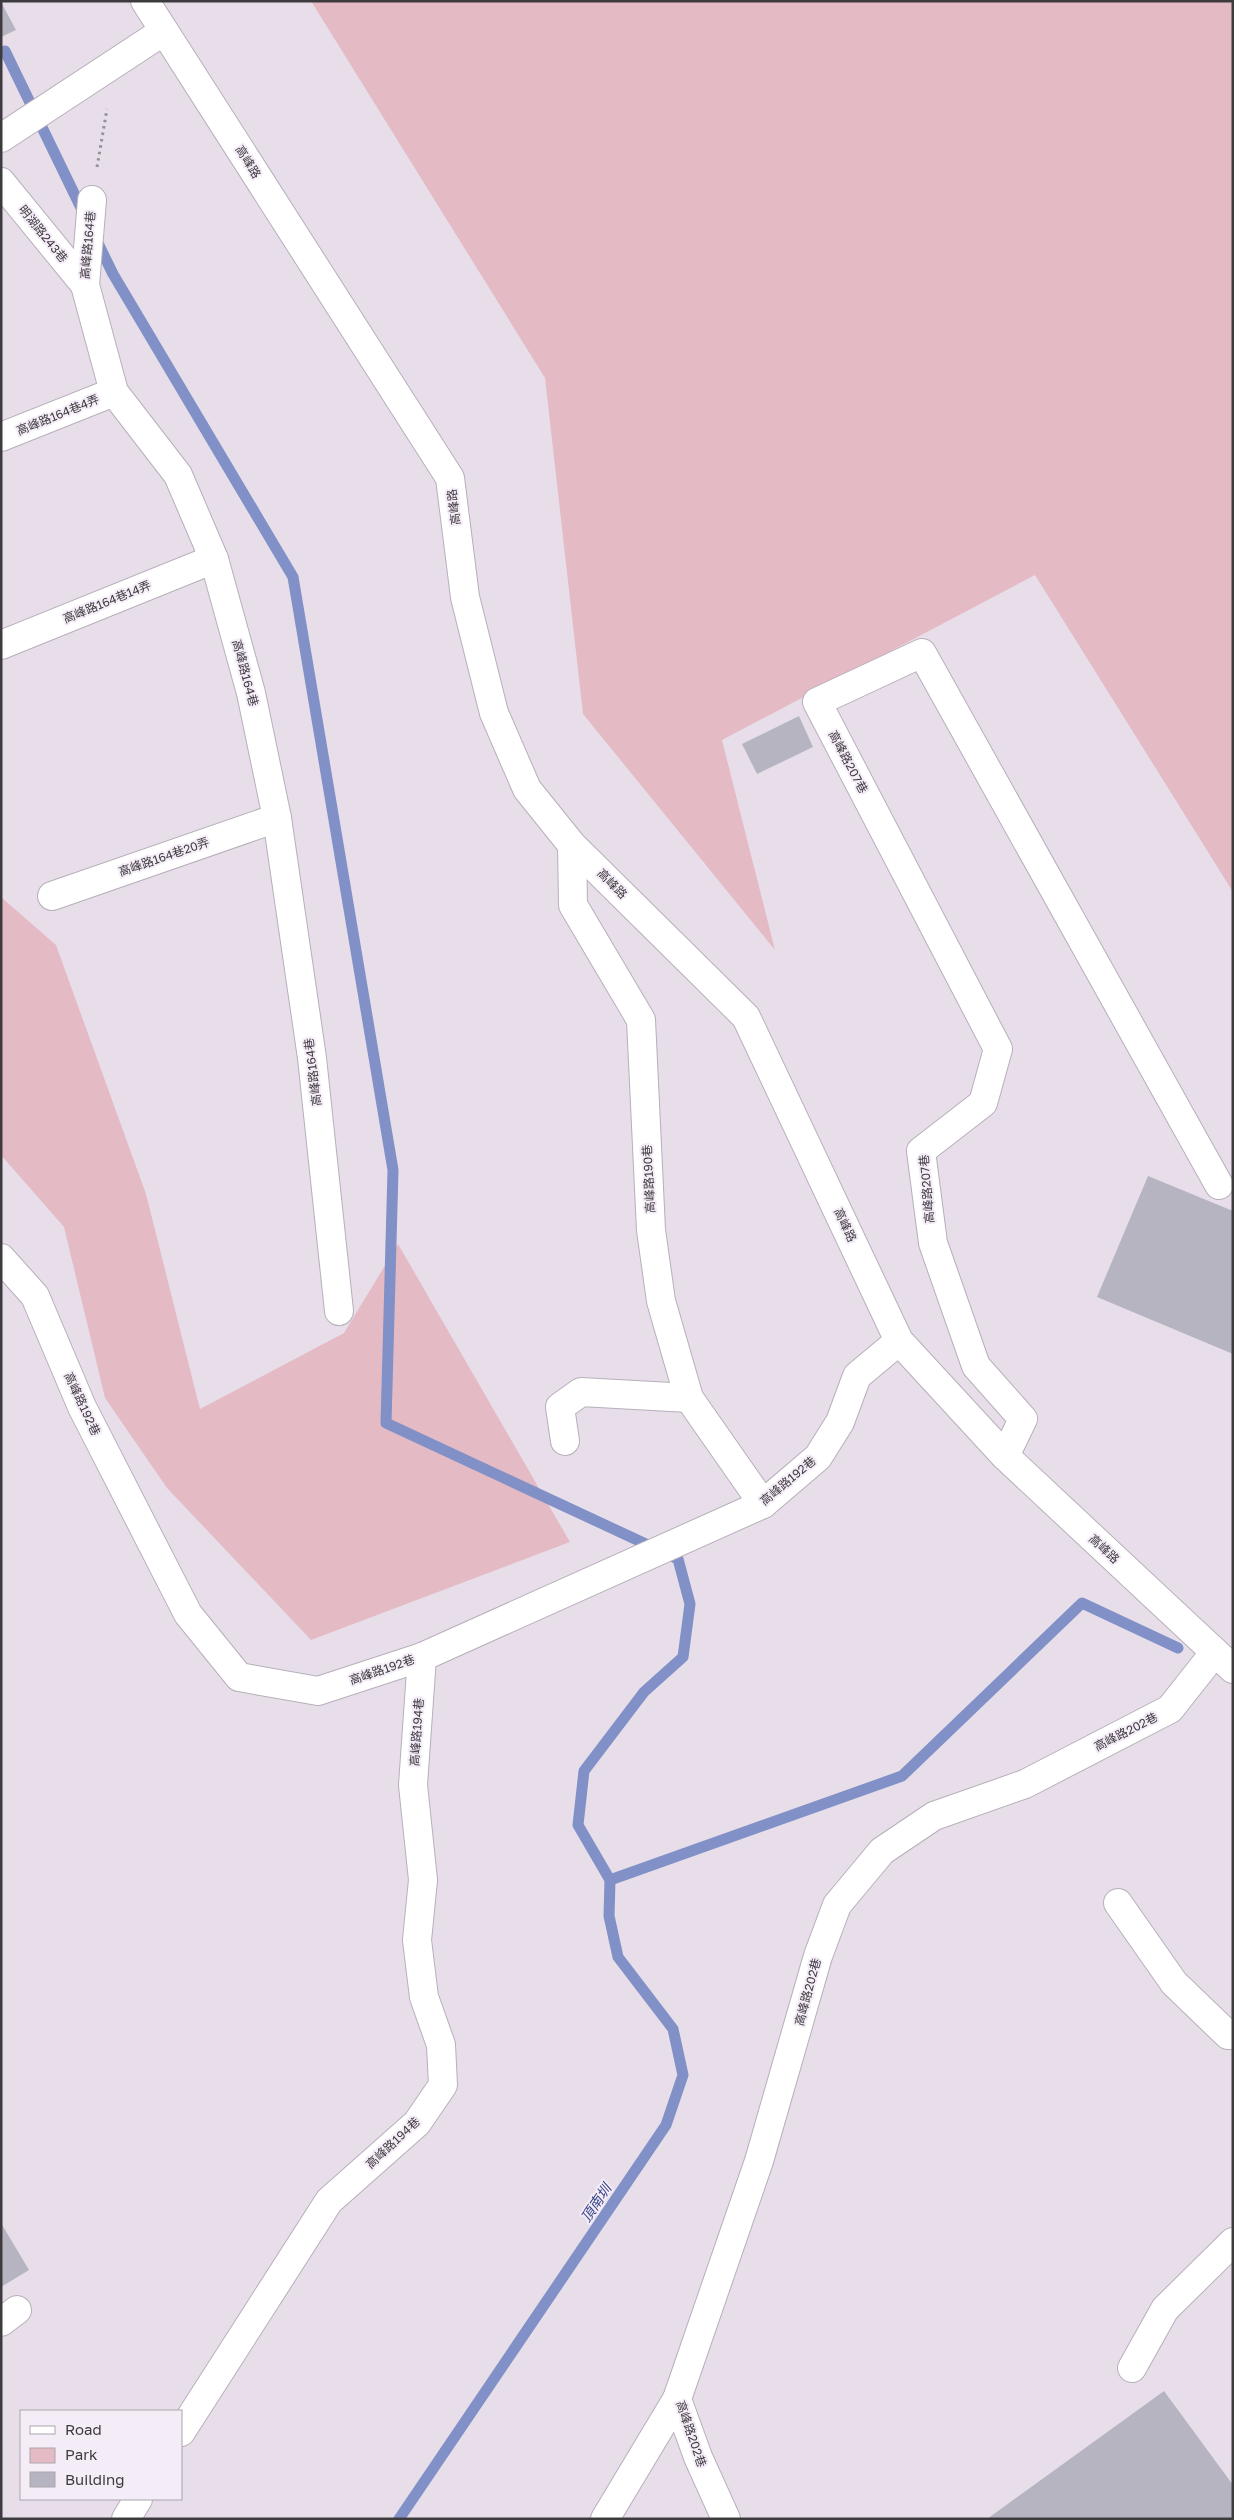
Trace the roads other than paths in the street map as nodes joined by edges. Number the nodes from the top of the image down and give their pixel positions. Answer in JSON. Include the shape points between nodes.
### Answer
{"nodes":[{"id":1,"x":145,"y":1,"type":"edge"},
{"id":2,"x":164,"y":31,"type":"junction"},
{"id":3,"x":1,"y":138,"type":"edge"},
{"id":4,"x":1,"y":182,"type":"edge"},
{"id":5,"x":92,"y":200,"type":"road end"},
{"id":6,"x":85,"y":285,"type":"junction"},
{"id":7,"x":114,"y":392,"type":"junction"},
{"id":8,"x":1,"y":437,"type":"edge"},
{"id":9,"x":214,"y":558,"type":"junction"},
{"id":10,"x":1,"y":645,"type":"edge"},
{"id":11,"x":277,"y":818,"type":"junction"},
{"id":12,"x":572,"y":845,"type":"junction"},
{"id":13,"x":52,"y":896,"type":"dead end"},
{"id":14,"x":1220,"y":1185,"type":"dead end"},
{"id":15,"x":1,"y":1258,"type":"edge"},
{"id":16,"x":339,"y":1312,"type":"dead end"},
{"id":17,"x":899,"y":1341,"type":"junction"},
{"id":18,"x":689,"y":1398,"type":"junction"},
{"id":19,"x":565,"y":1441,"type":"dead end"},
{"id":20,"x":1005,"y":1456,"type":"junction"},
{"id":21,"x":763,"y":1504,"type":"junction"},
{"id":22,"x":422,"y":1656,"type":"junction"},
{"id":23,"x":1224,"y":1660,"type":"edge"},
{"id":24,"x":1118,"y":1903,"type":"dead end"},
{"id":25,"x":1233,"y":2035,"type":"edge"},
{"id":26,"x":1233,"y":2242,"type":"edge"},
{"id":27,"x":1132,"y":2368,"type":"dead end"},
{"id":28,"x":677,"y":2399,"type":"junction"},
{"id":29,"x":182,"y":2430,"type":"edge"},
{"id":30,"x":137,"y":2500,"type":"edge"},
{"id":31,"x":126,"y":2519,"type":"edge"},
{"id":32,"x":605,"y":2519,"type":"edge"},
{"id":33,"x":726,"y":2519,"type":"edge"}],
"edges":[{"from":1,"to":2,"type":"street","name":"高峰路"},
{"from":2,"to":3,"type":"street"},
{"from":2,"to":12,"type":"street","name":"高峰路","via":[[450,478],[465,597],[494,713],[528,789]]},
{"from":4,"to":6,"type":"street","name":"明湖路243巷"},
{"from":5,"to":6,"type":"street","name":"高峰路164巷"},
{"from":6,"to":7,"type":"street","name":"高峰路164巷"},
{"from":7,"to":8,"type":"street","name":"高峰路164巷4弄"},
{"from":7,"to":9,"type":"street","name":"高峰路164巷","via":[[178,475]]},
{"from":9,"to":10,"type":"street","name":"高峰路164巷14弄"},
{"from":9,"to":11,"type":"street","name":"高峰路164巷","via":[[251,693]]},
{"from":11,"to":13,"type":"street","name":"高峰路164巷20弄"},
{"from":11,"to":16,"type":"street","name":"高峰路164巷","via":[[312,1058]]},
{"from":12,"to":17,"type":"street","name":"高峰路","via":[[746,1017]]},
{"from":12,"to":18,"type":"street","name":"高峰路190巷","via":[[573,905],[641,1020],[651,1230],[661,1301]]},
{"from":14,"to":20,"type":"street","name":"高峰路207巷","via":[[922,653],[817,702],[998,1049],[983,1103],[921,1151],[933,1243],[976,1366],[1023,1419]]},
{"from":15,"to":22,"type":"street","name":"高峰路192巷","via":[[35,1296],[82,1407],[188,1614],[238,1677],[318,1691]]},
{"from":17,"to":20,"type":"street","name":"高峰路"},
{"from":17,"to":21,"type":"street","name":"高峰路192巷","via":[[857,1376],[840,1422],[818,1457]]},
{"from":18,"to":19,"type":"street","via":[[581,1392],[560,1407]]},
{"from":18,"to":21,"type":"street","name":"高峰路190巷"},
{"from":20,"to":23,"type":"street","name":"高峰路"},
{"from":21,"to":22,"type":"street","name":"高峰路192巷"},
{"from":22,"to":29,"type":"street","name":"高峰路194巷","via":[[413,1785],[423,1880],[417,1940],[424,1997],[441,2045],[443,2085],[417,2123],[329,2201]]},
{"from":23,"to":28,"type":"street","name":"高峰路202巷","via":[[1170,1709],[1026,1784],[934,1816],[882,1851],[837,1905],[818,1956],[759,2161]]},
{"from":24,"to":25,"type":"street","via":[[1174,1982],[1228,2034]]},
{"from":26,"to":27,"type":"street","via":[[1165,2309]]},
{"from":28,"to":32,"type":"street"},
{"from":28,"to":33,"type":"street","name":"高峰路202巷"},
{"from":30,"to":31,"type":"street"}]}
